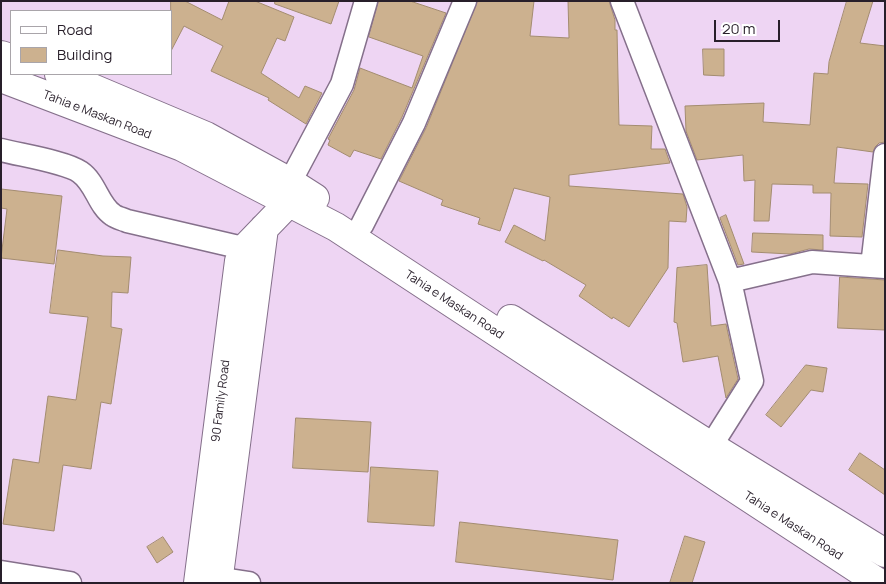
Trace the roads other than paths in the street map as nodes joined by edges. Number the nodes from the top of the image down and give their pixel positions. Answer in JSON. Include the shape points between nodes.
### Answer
{"nodes":[{"id":1,"x":366,"y":1,"type":"edge"},
{"id":2,"x":466,"y":1,"type":"edge"},
{"id":3,"x":622,"y":1,"type":"edge"},
{"id":4,"x":61,"y":75,"type":"edge"},
{"id":5,"x":1,"y":78,"type":"edge"},
{"id":6,"x":1,"y":150,"type":"edge"},
{"id":7,"x":885,"y":155,"type":"edge"},
{"id":8,"x":293,"y":192,"type":"junction"},
{"id":9,"x":362,"y":225,"type":"junction"},
{"id":10,"x":256,"y":242,"type":"junction"},
{"id":11,"x":878,"y":266,"type":"edge"},
{"id":12,"x":730,"y":280,"type":"junction"},
{"id":13,"x":711,"y":446,"type":"junction"},
{"id":14,"x":885,"y":553,"type":"edge"},
{"id":15,"x":1,"y":572,"type":"edge"},
{"id":16,"x":209,"y":580,"type":"edge"},
{"id":17,"x":70,"y":583,"type":"edge"},
{"id":18,"x":249,"y":583,"type":"edge"},
{"id":19,"x":879,"y":583,"type":"edge"}],
"edges":[{"from":1,"to":8,"type":"street","via":[[342,84]]},
{"from":2,"to":9,"type":"street","via":[[414,123]]},
{"from":3,"to":12,"type":"street"},
{"from":4,"to":8,"type":"main road","name":"Tahia e Maskan Road","via":[[206,136]]},
{"from":5,"to":8,"type":"main road","name":"Tahia e Maskan Road"},
{"from":6,"to":10,"type":"street","via":[[80,171],[93,184],[112,214],[127,221]]},
{"from":7,"to":11,"type":"street"},
{"from":8,"to":9,"type":"main road","name":"Tahia e Maskan Road"},
{"from":8,"to":10,"type":"main road"},
{"from":8,"to":19,"type":"main road","name":"Tahia e Maskan Road","via":[[344,233]]},
{"from":9,"to":13,"type":"main road","name":"Tahia e Maskan Road"},
{"from":10,"to":16,"type":"main road","name":"90 Family Road","via":[[239,261]]},
{"from":11,"to":12,"type":"street","via":[[812,262]]},
{"from":12,"to":13,"type":"street","via":[[752,381]]},
{"from":13,"to":14,"type":"main road","name":"Tahia e Maskan Road"},
{"from":15,"to":17,"type":"street"},
{"from":16,"to":18,"type":"street"}]}
